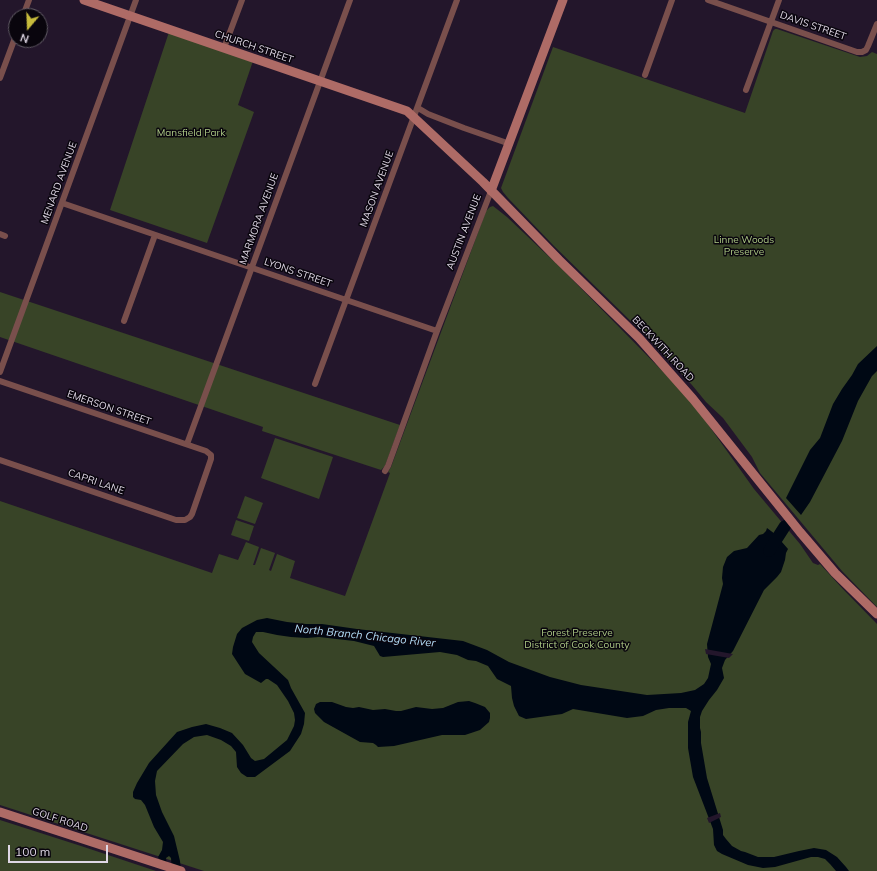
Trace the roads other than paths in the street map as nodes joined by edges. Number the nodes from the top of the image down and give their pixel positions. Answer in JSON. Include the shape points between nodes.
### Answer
{"nodes":[{"id":1,"x":84,"y":0,"type":"edge"},
{"id":2,"x":136,"y":0,"type":"edge"},
{"id":3,"x":242,"y":0,"type":"edge"},
{"id":4,"x":350,"y":0,"type":"edge"},
{"id":5,"x":457,"y":0,"type":"edge"},
{"id":6,"x":563,"y":0,"type":"edge"},
{"id":7,"x":672,"y":0,"type":"edge"},
{"id":8,"x":708,"y":0,"type":"edge"},
{"id":9,"x":779,"y":0,"type":"edge"},
{"id":10,"x":130,"y":16,"type":"junction"},
{"id":11,"x":771,"y":22,"type":"junction"},
{"id":12,"x":877,"y":24,"type":"edge"},
{"id":13,"x":11,"y":48,"type":"edge"},
{"id":14,"x":224,"y":48,"type":"junction"},
{"id":15,"x":645,"y":75,"type":"dead end"},
{"id":16,"x":0,"y":78,"type":"edge"},
{"id":17,"x":320,"y":81,"type":"junction"},
{"id":18,"x":746,"y":90,"type":"dead end"},
{"id":19,"x":418,"y":108,"type":"junction"},
{"id":20,"x":414,"y":118,"type":"junction"},
{"id":21,"x":510,"y":144,"type":"junction"},
{"id":22,"x":491,"y":191,"type":"junction"},
{"id":23,"x":62,"y":203,"type":"junction"},
{"id":24,"x":155,"y":234,"type":"junction"},
{"id":25,"x":252,"y":267,"type":"junction"},
{"id":26,"x":347,"y":300,"type":"junction"},
{"id":27,"x":124,"y":321,"type":"dead end"},
{"id":28,"x":437,"y":331,"type":"junction"},
{"id":29,"x":0,"y":372,"type":"edge"},
{"id":30,"x":0,"y":381,"type":"edge"},
{"id":31,"x":315,"y":384,"type":"dead end"},
{"id":32,"x":187,"y":444,"type":"junction"},
{"id":33,"x":0,"y":460,"type":"edge"},
{"id":34,"x":385,"y":471,"type":"dead end"},
{"id":35,"x":185,"y":520,"type":"joint"},
{"id":36,"x":877,"y":614,"type":"edge"},
{"id":37,"x":0,"y":812,"type":"edge"},
{"id":38,"x":181,"y":871,"type":"edge"}],
"edges":[{"from":1,"to":10,"type":"street","name":"CHURCH STREET"},
{"from":2,"to":10,"type":"street","name":"MENARD AVENUE"},
{"from":3,"to":14,"type":"street"},
{"from":4,"to":17,"type":"street","name":"MARMORA AVENUE"},
{"from":5,"to":19,"type":"street","name":"MASON AVENUE"},
{"from":6,"to":21,"type":"street","name":"AUSTIN AVENUE"},
{"from":7,"to":15,"type":"street"},
{"from":8,"to":11,"type":"street","name":"DAVIS STREET"},
{"from":9,"to":11,"type":"street"},
{"from":10,"to":14,"type":"street","name":"CHURCH STREET"},
{"from":10,"to":23,"type":"street","name":"MENARD AVENUE"},
{"from":11,"to":12,"type":"street","name":"DAVIS STREET","via":[[857,52],[866,50]]},
{"from":11,"to":18,"type":"street"},
{"from":13,"to":16,"type":"street"},
{"from":14,"to":17,"type":"street","name":"CHURCH STREET"},
{"from":17,"to":20,"type":"street","name":"CHURCH STREET","via":[[407,110]]},
{"from":17,"to":25,"type":"street","name":"MARMORA AVENUE"},
{"from":19,"to":20,"type":"street","name":"MASON AVENUE"},
{"from":19,"to":21,"type":"street","via":[[435,117]]},
{"from":20,"to":22,"type":"street","name":"BECKWITH ROAD"},
{"from":20,"to":26,"type":"street","name":"MASON AVENUE"},
{"from":21,"to":22,"type":"street","name":"AUSTIN AVENUE"},
{"from":22,"to":28,"type":"street","name":"AUSTIN AVENUE"},
{"from":22,"to":36,"type":"street","name":"BECKWITH ROAD","via":[[639,338],[693,399],[835,573]]},
{"from":23,"to":24,"type":"street","name":"LYONS STREET"},
{"from":23,"to":29,"type":"street","name":"MENARD AVENUE"},
{"from":24,"to":25,"type":"street","name":"LYONS STREET"},
{"from":24,"to":27,"type":"street"},
{"from":25,"to":26,"type":"street","name":"LYONS STREET"},
{"from":25,"to":32,"type":"street","name":"MARMORA AVENUE"},
{"from":26,"to":28,"type":"street","name":"LYONS STREET"},
{"from":26,"to":31,"type":"street","name":"MASON AVENUE"},
{"from":28,"to":34,"type":"street","name":"AUSTIN AVENUE"},
{"from":30,"to":32,"type":"street","name":"EMERSON STREET"},
{"from":32,"to":35,"type":"street","name":"EMERSON STREET","via":[[206,451],[211,459],[192,514]]},
{"from":33,"to":35,"type":"street","name":"CAPRI LANE","via":[[176,520]]},
{"from":37,"to":38,"type":"street","name":"GOLF ROAD"}]}
